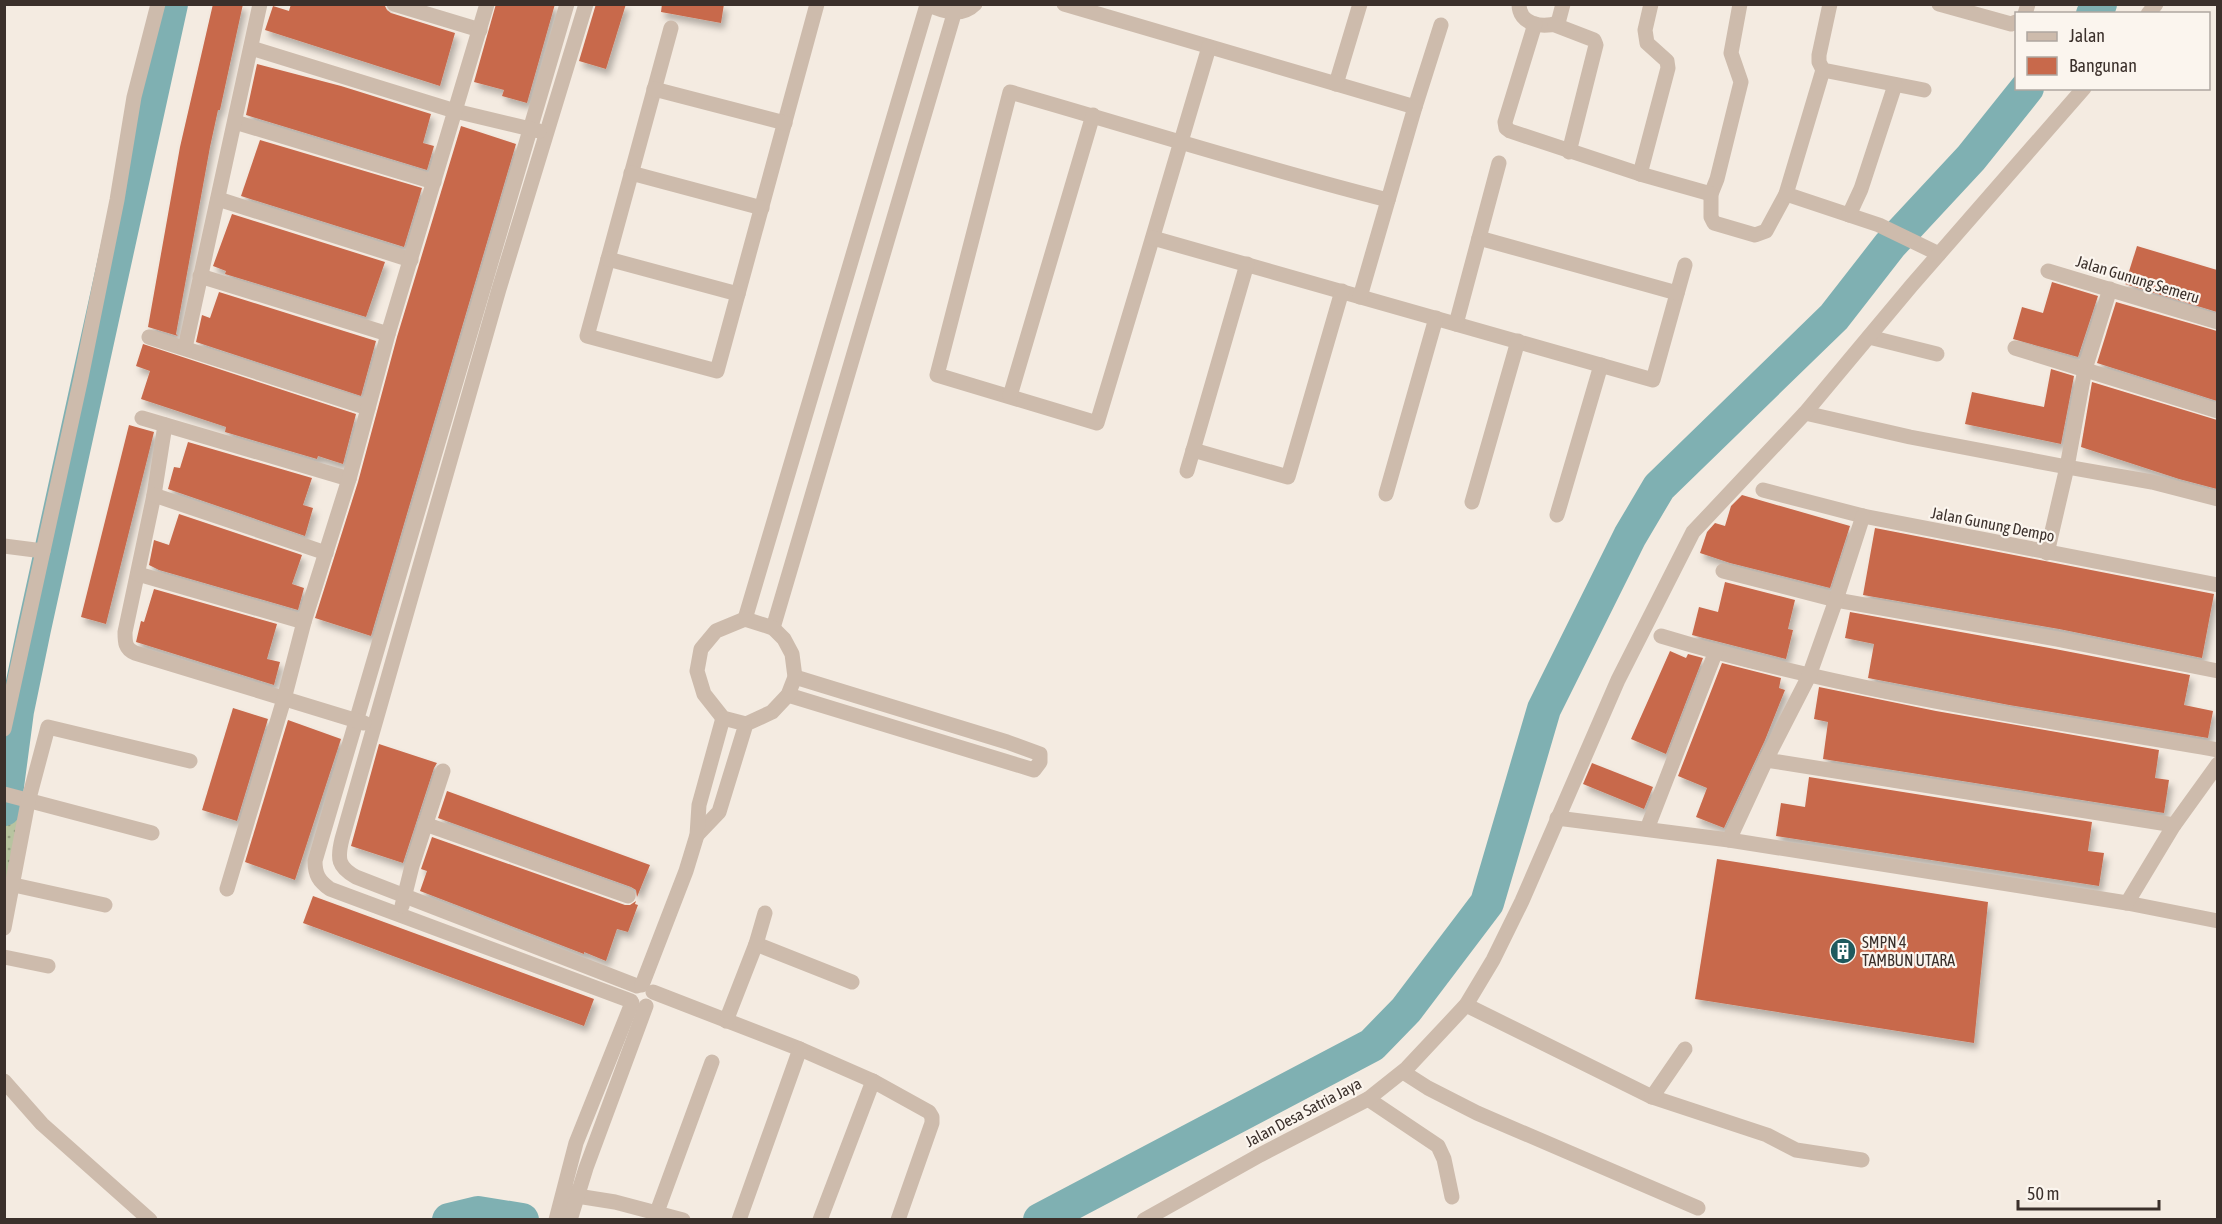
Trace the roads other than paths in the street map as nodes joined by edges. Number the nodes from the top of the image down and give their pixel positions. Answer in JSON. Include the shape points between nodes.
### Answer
{"nodes":[{"id":1,"x":158,"y":4,"type":"edge"},
{"id":2,"x":260,"y":4,"type":"edge"},
{"id":3,"x":394,"y":4,"type":"edge"},
{"id":4,"x":487,"y":4,"type":"edge"},
{"id":5,"x":567,"y":4,"type":"edge"},
{"id":6,"x":586,"y":4,"type":"edge"},
{"id":7,"x":817,"y":4,"type":"edge"},
{"id":8,"x":975,"y":4,"type":"edge"},
{"id":9,"x":1064,"y":4,"type":"edge"},
{"id":10,"x":1360,"y":4,"type":"edge"},
{"id":11,"x":1520,"y":4,"type":"edge"},
{"id":12,"x":1563,"y":4,"type":"edge"},
{"id":13,"x":1651,"y":4,"type":"edge"},
{"id":14,"x":1740,"y":4,"type":"edge"},
{"id":15,"x":1830,"y":4,"type":"edge"},
{"id":16,"x":926,"y":5,"type":"edge"},
{"id":17,"x":1939,"y":5,"type":"edge"},
{"id":18,"x":954,"y":14,"type":"junction"},
{"id":19,"x":2015,"y":22,"type":"edge"},
{"id":20,"x":1535,"y":24,"type":"junction"},
{"id":21,"x":1441,"y":25,"type":"dead end"},
{"id":22,"x":1555,"y":25,"type":"junction"},
{"id":23,"x":671,"y":28,"type":"dead end"},
{"id":24,"x":480,"y":30,"type":"junction"},
{"id":25,"x":1209,"y":47,"type":"junction"},
{"id":26,"x":251,"y":48,"type":"junction"},
{"id":27,"x":1823,"y":70,"type":"junction"},
{"id":28,"x":1336,"y":84,"type":"junction"},
{"id":29,"x":1895,"y":85,"type":"junction"},
{"id":30,"x":654,"y":88,"type":"junction"},
{"id":31,"x":1924,"y":90,"type":"dead end"},
{"id":32,"x":2082,"y":90,"type":"edge"},
{"id":33,"x":1415,"y":107,"type":"junction"},
{"id":34,"x":455,"y":111,"type":"junction"},
{"id":35,"x":1093,"y":115,"type":"junction"},
{"id":36,"x":236,"y":122,"type":"junction"},
{"id":37,"x":784,"y":123,"type":"junction"},
{"id":38,"x":531,"y":129,"type":"junction"},
{"id":39,"x":546,"y":132,"type":"junction"},
{"id":40,"x":1181,"y":143,"type":"junction"},
{"id":41,"x":1569,"y":152,"type":"junction"},
{"id":42,"x":1499,"y":163,"type":"dead end"},
{"id":43,"x":631,"y":173,"type":"junction"},
{"id":44,"x":1640,"y":174,"type":"junction"},
{"id":45,"x":434,"y":182,"type":"junction"},
{"id":46,"x":1711,"y":194,"type":"junction"},
{"id":47,"x":1786,"y":194,"type":"junction"},
{"id":48,"x":218,"y":199,"type":"junction"},
{"id":49,"x":1388,"y":200,"type":"junction"},
{"id":50,"x":762,"y":208,"type":"junction"},
{"id":51,"x":1849,"y":214,"type":"junction"},
{"id":52,"x":1154,"y":238,"type":"junction"},
{"id":53,"x":1479,"y":238,"type":"junction"},
{"id":54,"x":1939,"y":254,"type":"junction"},
{"id":55,"x":608,"y":259,"type":"junction"},
{"id":56,"x":411,"y":260,"type":"junction"},
{"id":57,"x":1247,"y":264,"type":"junction"},
{"id":58,"x":1685,"y":265,"type":"dead end"},
{"id":59,"x":2048,"y":271,"type":"dead end"},
{"id":60,"x":200,"y":276,"type":"junction"},
{"id":61,"x":2110,"y":289,"type":"junction"},
{"id":62,"x":1342,"y":291,"type":"junction"},
{"id":63,"x":1677,"y":293,"type":"junction"},
{"id":64,"x":738,"y":294,"type":"junction"},
{"id":65,"x":1360,"y":297,"type":"junction"},
{"id":66,"x":1436,"y":318,"type":"junction"},
{"id":67,"x":2217,"y":322,"type":"edge"},
{"id":68,"x":1456,"y":324,"type":"junction"},
{"id":69,"x":388,"y":334,"type":"junction"},
{"id":70,"x":149,"y":337,"type":"dead end"},
{"id":71,"x":1869,"y":337,"type":"junction"},
{"id":72,"x":1518,"y":341,"type":"junction"},
{"id":73,"x":185,"y":348,"type":"junction"},
{"id":74,"x":2015,"y":348,"type":"dead end"},
{"id":75,"x":1937,"y":354,"type":"dead end"},
{"id":76,"x":1601,"y":365,"type":"junction"},
{"id":77,"x":2085,"y":369,"type":"junction"},
{"id":78,"x":1010,"y":396,"type":"junction"},
{"id":79,"x":368,"y":408,"type":"junction"},
{"id":80,"x":2217,"y":411,"type":"edge"},
{"id":81,"x":1805,"y":413,"type":"junction"},
{"id":82,"x":142,"y":418,"type":"dead end"},
{"id":83,"x":165,"y":425,"type":"junction"},
{"id":84,"x":436,"y":447,"type":"junction"},
{"id":85,"x":1193,"y":450,"type":"junction"},
{"id":86,"x":453,"y":452,"type":"junction"},
{"id":87,"x":2067,"y":467,"type":"junction"},
{"id":88,"x":1188,"y":471,"type":"dead end"},
{"id":89,"x":349,"y":479,"type":"junction"},
{"id":90,"x":1763,"y":490,"type":"dead end"},
{"id":91,"x":1386,"y":494,"type":"dead end"},
{"id":92,"x":154,"y":495,"type":"junction"},
{"id":93,"x":2217,"y":499,"type":"edge"},
{"id":94,"x":1472,"y":502,"type":"dead end"},
{"id":95,"x":1557,"y":514,"type":"dead end"},
{"id":96,"x":1863,"y":516,"type":"junction"},
{"id":97,"x":4,"y":546,"type":"edge"},
{"id":98,"x":43,"y":551,"type":"junction"},
{"id":99,"x":326,"y":553,"type":"junction"},
{"id":100,"x":2047,"y":553,"type":"junction"},
{"id":101,"x":1724,"y":571,"type":"dead end"},
{"id":102,"x":138,"y":573,"type":"junction"},
{"id":103,"x":2217,"y":585,"type":"edge"},
{"id":104,"x":1836,"y":600,"type":"junction"},
{"id":105,"x":745,"y":619,"type":"junction"},
{"id":106,"x":304,"y":622,"type":"junction"},
{"id":107,"x":773,"y":628,"type":"junction"},
{"id":108,"x":1661,"y":636,"type":"dead end"},
{"id":109,"x":1716,"y":651,"type":"junction"},
{"id":110,"x":2217,"y":671,"type":"edge"},
{"id":111,"x":1809,"y":676,"type":"junction"},
{"id":112,"x":795,"y":677,"type":"junction"},
{"id":113,"x":788,"y":695,"type":"junction"},
{"id":114,"x":284,"y":699,"type":"junction"},
{"id":115,"x":723,"y":718,"type":"junction"},
{"id":116,"x":355,"y":721,"type":"junction"},
{"id":117,"x":746,"y":724,"type":"junction"},
{"id":118,"x":376,"y":726,"type":"junction"},
{"id":119,"x":4,"y":729,"type":"edge"},
{"id":120,"x":2217,"y":750,"type":"edge"},
{"id":121,"x":1766,"y":760,"type":"junction"},
{"id":122,"x":190,"y":761,"type":"dead end"},
{"id":123,"x":2217,"y":764,"type":"edge"},
{"id":124,"x":443,"y":771,"type":"dead end"},
{"id":125,"x":4,"y":794,"type":"edge"},
{"id":126,"x":28,"y":802,"type":"junction"},
{"id":127,"x":1557,"y":818,"type":"junction"},
{"id":128,"x":425,"y":824,"type":"junction"},
{"id":129,"x":2174,"y":825,"type":"junction"},
{"id":130,"x":1647,"y":829,"type":"junction"},
{"id":131,"x":152,"y":833,"type":"dead end"},
{"id":132,"x":698,"y":835,"type":"junction"},
{"id":133,"x":1729,"y":840,"type":"junction"},
{"id":134,"x":344,"y":868,"type":"junction"},
{"id":135,"x":14,"y":885,"type":"junction"},
{"id":136,"x":227,"y":889,"type":"dead end"},
{"id":137,"x":330,"y":889,"type":"junction"},
{"id":138,"x":405,"y":896,"type":"junction"},
{"id":139,"x":628,"y":896,"type":"dead end"},
{"id":140,"x":2127,"y":903,"type":"junction"},
{"id":141,"x":105,"y":905,"type":"dead end"},
{"id":142,"x":765,"y":914,"type":"dead end"},
{"id":143,"x":400,"y":915,"type":"junction"},
{"id":144,"x":2217,"y":921,"type":"edge"},
{"id":145,"x":4,"y":928,"type":"edge"},
{"id":146,"x":756,"y":944,"type":"junction"},
{"id":147,"x":4,"y":957,"type":"edge"},
{"id":148,"x":48,"y":966,"type":"dead end"},
{"id":149,"x":852,"y":982,"type":"dead end"},
{"id":150,"x":640,"y":995,"type":"junction"},
{"id":151,"x":1466,"y":1005,"type":"junction"},
{"id":152,"x":726,"y":1021,"type":"junction"},
{"id":153,"x":1685,"y":1048,"type":"dead end"},
{"id":154,"x":800,"y":1049,"type":"junction"},
{"id":155,"x":712,"y":1062,"type":"dead end"},
{"id":156,"x":1402,"y":1072,"type":"junction"},
{"id":157,"x":4,"y":1081,"type":"edge"},
{"id":158,"x":873,"y":1081,"type":"junction"},
{"id":159,"x":1652,"y":1096,"type":"junction"},
{"id":160,"x":1368,"y":1099,"type":"junction"},
{"id":161,"x":1862,"y":1160,"type":"dead end"},
{"id":162,"x":1452,"y":1197,"type":"dead end"},
{"id":163,"x":566,"y":1206,"type":"edge"},
{"id":164,"x":1698,"y":1208,"type":"dead end"},
{"id":165,"x":657,"y":1212,"type":"junction"},
{"id":166,"x":150,"y":1220,"type":"edge"},
{"id":167,"x":683,"y":1220,"type":"edge"},
{"id":168,"x":739,"y":1220,"type":"edge"},
{"id":169,"x":820,"y":1220,"type":"edge"},
{"id":170,"x":898,"y":1220,"type":"edge"},
{"id":171,"x":1144,"y":1220,"type":"edge"}],
"edges":[{"from":1,"to":98,"type":"street","via":[[134,97],[117,200]]},
{"from":2,"to":26,"type":"street"},
{"from":3,"to":24,"type":"street"},
{"from":4,"to":24,"type":"street"},
{"from":5,"to":38,"type":"street"},
{"from":6,"to":39,"type":"street"},
{"from":7,"to":37,"type":"street"},
{"from":8,"to":18,"type":"street"},
{"from":9,"to":25,"type":"street"},
{"from":10,"to":28,"type":"street"},
{"from":11,"to":20,"type":"street","via":[[1522,18]]},
{"from":12,"to":22,"type":"street"},
{"from":13,"to":44,"type":"street","via":[[1645,30],[1647,43],[1667,61],[1668,68]]},
{"from":14,"to":46,"type":"street","via":[[1731,53],[1741,82]]},
{"from":15,"to":27,"type":"street","via":[[1819,56]]},
{"from":16,"to":18,"type":"street"},
{"from":16,"to":105,"type":"street"},
{"from":17,"to":19,"type":"street"},
{"from":18,"to":107,"type":"street"},
{"from":20,"to":22,"type":"street"},
{"from":20,"to":41,"type":"street","via":[[1505,125],[1510,131]]},
{"from":21,"to":33,"type":"street"},
{"from":22,"to":41,"type":"street","via":[[1594,40],[1596,45]]},
{"from":23,"to":30,"type":"street"},
{"from":24,"to":34,"type":"street"},
{"from":25,"to":28,"type":"street"},
{"from":25,"to":40,"type":"street"},
{"from":26,"to":34,"type":"street"},
{"from":26,"to":36,"type":"street"},
{"from":27,"to":29,"type":"street"},
{"from":27,"to":47,"type":"street"},
{"from":28,"to":33,"type":"street"},
{"from":29,"to":31,"type":"street"},
{"from":29,"to":51,"type":"street"},
{"from":30,"to":37,"type":"street"},
{"from":30,"to":43,"type":"street"},
{"from":32,"to":54,"type":"street","name":"Jalan Desa Satria Jaya"},
{"from":33,"to":49,"type":"street"},
{"from":34,"to":38,"type":"street"},
{"from":34,"to":45,"type":"street"},
{"from":35,"to":40,"type":"street"},
{"from":35,"to":78,"type":"street"},
{"from":35,"to":78,"type":"street","via":[[1010,92],[937,375]]},
{"from":36,"to":45,"type":"street"},
{"from":36,"to":48,"type":"street"},
{"from":37,"to":50,"type":"street"},
{"from":38,"to":39,"type":"street"},
{"from":38,"to":84,"type":"street"},
{"from":39,"to":86,"type":"street"},
{"from":40,"to":49,"type":"street"},
{"from":40,"to":52,"type":"street"},
{"from":41,"to":44,"type":"street"},
{"from":42,"to":53,"type":"street"},
{"from":43,"to":50,"type":"street"},
{"from":43,"to":55,"type":"street"},
{"from":44,"to":46,"type":"street"},
{"from":45,"to":56,"type":"street"},
{"from":46,"to":47,"type":"street","via":[[1714,223],[1755,235],[1766,231]]},
{"from":47,"to":51,"type":"street"},
{"from":48,"to":56,"type":"street"},
{"from":48,"to":60,"type":"street"},
{"from":49,"to":65,"type":"street"},
{"from":50,"to":64,"type":"street"},
{"from":51,"to":54,"type":"street"},
{"from":52,"to":57,"type":"street"},
{"from":52,"to":78,"type":"street","via":[[1097,423]]},
{"from":53,"to":63,"type":"street"},
{"from":53,"to":68,"type":"street"},
{"from":54,"to":71,"type":"street","name":"Jalan Desa Satria Jaya"},
{"from":55,"to":64,"type":"street"},
{"from":55,"to":64,"type":"street","via":[[587,336],[706,369],[717,371]]},
{"from":56,"to":69,"type":"street"},
{"from":57,"to":62,"type":"street"},
{"from":57,"to":85,"type":"street"},
{"from":58,"to":63,"type":"street"},
{"from":59,"to":61,"type":"street","name":"Jalan Gunung Semeru"},
{"from":60,"to":69,"type":"street"},
{"from":60,"to":73,"type":"street"},
{"from":61,"to":67,"type":"street","name":"Jalan Gunung Semeru"},
{"from":61,"to":77,"type":"street"},
{"from":62,"to":65,"type":"street"},
{"from":62,"to":85,"type":"street","via":[[1288,477]]},
{"from":63,"to":76,"type":"street","via":[[1653,380]]},
{"from":65,"to":66,"type":"street"},
{"from":66,"to":68,"type":"street"},
{"from":66,"to":91,"type":"street"},
{"from":68,"to":72,"type":"street"},
{"from":69,"to":79,"type":"street"},
{"from":70,"to":73,"type":"street"},
{"from":71,"to":75,"type":"street"},
{"from":71,"to":81,"type":"street","name":"Jalan Desa Satria Jaya"},
{"from":72,"to":76,"type":"street"},
{"from":72,"to":94,"type":"street"},
{"from":73,"to":79,"type":"street"},
{"from":74,"to":77,"type":"street"},
{"from":76,"to":95,"type":"street"},
{"from":77,"to":80,"type":"street"},
{"from":77,"to":87,"type":"street"},
{"from":79,"to":89,"type":"street"},
{"from":81,"to":87,"type":"street"},
{"from":81,"to":127,"type":"street","name":"Jalan Desa Satria Jaya","via":[[1694,532],[1618,680]]},
{"from":82,"to":83,"type":"street"},
{"from":83,"to":89,"type":"street"},
{"from":83,"to":92,"type":"street"},
{"from":84,"to":86,"type":"street"},
{"from":84,"to":116,"type":"street"},
{"from":85,"to":88,"type":"street"},
{"from":86,"to":118,"type":"street"},
{"from":87,"to":93,"type":"street","via":[[2152,482]]},
{"from":87,"to":100,"type":"street"},
{"from":89,"to":99,"type":"street"},
{"from":90,"to":96,"type":"street","name":"Jalan Gunung Dempo"},
{"from":92,"to":99,"type":"street"},
{"from":92,"to":102,"type":"street"},
{"from":96,"to":100,"type":"street","name":"Jalan Gunung Dempo"},
{"from":96,"to":104,"type":"street"},
{"from":97,"to":98,"type":"street"},
{"from":98,"to":119,"type":"street"},
{"from":99,"to":106,"type":"street"},
{"from":100,"to":103,"type":"street","name":"Jalan Gunung Dempo"},
{"from":101,"to":104,"type":"street"},
{"from":102,"to":106,"type":"street"},
{"from":102,"to":114,"type":"street","via":[[125,632],[131,651]]},
{"from":104,"to":110,"type":"street"},
{"from":104,"to":111,"type":"street"},
{"from":105,"to":107,"type":"street"},
{"from":105,"to":115,"type":"street","via":[[716,631],[700,649],[697,670],[704,694]]},
{"from":106,"to":114,"type":"street"},
{"from":107,"to":112,"type":"street","via":[[792,654]]},
{"from":108,"to":109,"type":"street"},
{"from":109,"to":111,"type":"street"},
{"from":109,"to":130,"type":"street"},
{"from":111,"to":120,"type":"street"},
{"from":111,"to":121,"type":"street"},
{"from":112,"to":113,"type":"street"},
{"from":112,"to":113,"type":"street","via":[[1007,742],[1040,754],[1040,762],[1034,770]]},
{"from":113,"to":117,"type":"street","via":[[772,712]]},
{"from":114,"to":116,"type":"street"},
{"from":114,"to":136,"type":"street"},
{"from":115,"to":117,"type":"street"},
{"from":115,"to":132,"type":"street","via":[[699,805]]},
{"from":116,"to":118,"type":"street"},
{"from":116,"to":137,"type":"street","via":[[315,861],[318,879]]},
{"from":117,"to":132,"type":"street","via":[[719,812]]},
{"from":118,"to":134,"type":"street","via":[[340,847]]},
{"from":121,"to":129,"type":"street"},
{"from":121,"to":133,"type":"street"},
{"from":122,"to":126,"type":"street","via":[[48,727]]},
{"from":123,"to":129,"type":"street"},
{"from":124,"to":128,"type":"street"},
{"from":125,"to":126,"type":"street"},
{"from":126,"to":131,"type":"street"},
{"from":126,"to":135,"type":"street"},
{"from":127,"to":130,"type":"street"},
{"from":127,"to":151,"type":"street","name":"Jalan Desa Satria Jaya","via":[[1493,960]]},
{"from":128,"to":138,"type":"street"},
{"from":128,"to":139,"type":"street"},
{"from":129,"to":140,"type":"street"},
{"from":130,"to":133,"type":"street"},
{"from":132,"to":150,"type":"street"},
{"from":133,"to":140,"type":"street"},
{"from":134,"to":137,"type":"street"},
{"from":134,"to":138,"type":"street","via":[[356,877]]},
{"from":135,"to":141,"type":"street"},
{"from":135,"to":145,"type":"street"},
{"from":137,"to":143,"type":"street"},
{"from":138,"to":143,"type":"street"},
{"from":138,"to":150,"type":"street"},
{"from":140,"to":144,"type":"street"},
{"from":142,"to":146,"type":"street"},
{"from":143,"to":150,"type":"street"},
{"from":146,"to":149,"type":"street"},
{"from":146,"to":152,"type":"street"},
{"from":147,"to":148,"type":"street"},
{"from":150,"to":152,"type":"street"},
{"from":150,"to":163,"type":"street"},
{"from":151,"to":156,"type":"street","name":"Jalan Desa Satria Jaya"},
{"from":151,"to":159,"type":"street"},
{"from":152,"to":154,"type":"street"},
{"from":153,"to":159,"type":"street"},
{"from":154,"to":158,"type":"street"},
{"from":154,"to":168,"type":"street"},
{"from":155,"to":165,"type":"street"},
{"from":156,"to":160,"type":"street","name":"Jalan Desa Satria Jaya"},
{"from":156,"to":164,"type":"street","via":[[1477,1113]]},
{"from":157,"to":166,"type":"street","via":[[42,1124]]},
{"from":158,"to":169,"type":"street"},
{"from":158,"to":170,"type":"street","via":[[929,1112],[933,1118]]},
{"from":159,"to":161,"type":"street","via":[[1767,1135],[1796,1150]]},
{"from":160,"to":162,"type":"street","via":[[1438,1146]]},
{"from":160,"to":171,"type":"street","name":"Jalan Desa Satria Jaya"},
{"from":163,"to":165,"type":"street","via":[[615,1202]]},
{"from":165,"to":167,"type":"street"}]}
